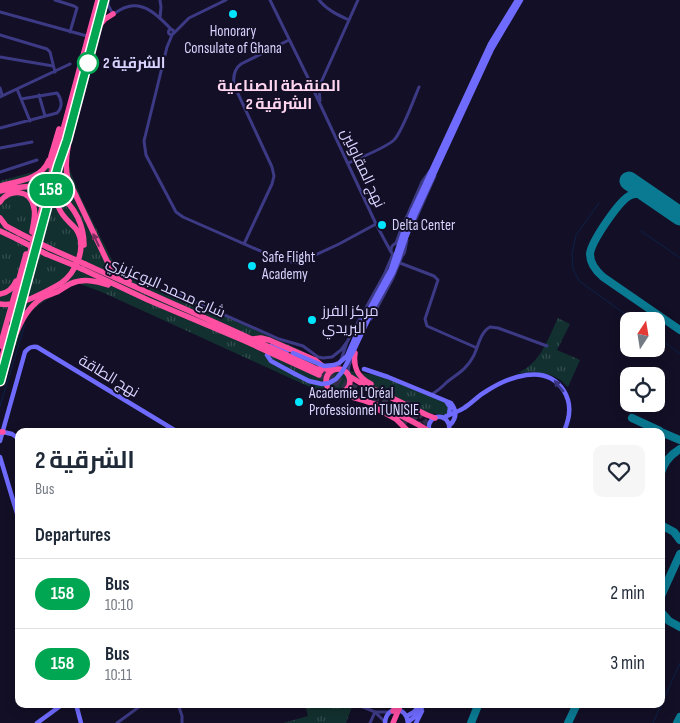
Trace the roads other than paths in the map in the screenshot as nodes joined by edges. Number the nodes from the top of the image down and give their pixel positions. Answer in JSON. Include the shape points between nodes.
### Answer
{"nodes":[{"id":1,"x":55,"y":0,"type":"edge"},
{"id":2,"x":98,"y":0,"type":"edge"},
{"id":3,"x":104,"y":0,"type":"edge"},
{"id":4,"x":108,"y":0,"type":"edge"},
{"id":5,"x":160,"y":0,"type":"edge"},
{"id":6,"x":226,"y":0,"type":"edge"},
{"id":7,"x":270,"y":0,"type":"edge"},
{"id":8,"x":319,"y":0,"type":"edge"},
{"id":9,"x":358,"y":0,"type":"edge"},
{"id":10,"x":518,"y":0,"type":"edge"},
{"id":11,"x":521,"y":0,"type":"edge"},
{"id":12,"x":0,"y":12,"type":"edge"},
{"id":13,"x":113,"y":14,"type":"junction"},
{"id":14,"x":160,"y":18,"type":"junction"},
{"id":15,"x":349,"y":20,"type":"junction"},
{"id":16,"x":96,"y":30,"type":"junction"},
{"id":17,"x":70,"y":32,"type":"junction"},
{"id":18,"x":171,"y":33,"type":"junction"},
{"id":19,"x":0,"y":35,"type":"edge"},
{"id":20,"x":88,"y":36,"type":"junction"},
{"id":21,"x":289,"y":40,"type":"junction"},
{"id":22,"x":0,"y":57,"type":"edge"},
{"id":23,"x":70,"y":64,"type":"dead end"},
{"id":24,"x":53,"y":66,"type":"junction"},
{"id":25,"x":55,"y":72,"type":"junction"},
{"id":26,"x":77,"y":75,"type":"junction"},
{"id":27,"x":308,"y":78,"type":"junction"},
{"id":28,"x":318,"y":85,"type":"junction"},
{"id":29,"x":419,"y":87,"type":"dead end"},
{"id":30,"x":0,"y":88,"type":"edge"},
{"id":31,"x":313,"y":88,"type":"junction"},
{"id":32,"x":17,"y":89,"type":"junction"},
{"id":33,"x":39,"y":95,"type":"junction"},
{"id":34,"x":1,"y":96,"type":"edge"},
{"id":35,"x":21,"y":99,"type":"junction"},
{"id":36,"x":320,"y":104,"type":"junction"},
{"id":37,"x":45,"y":116,"type":"junction"},
{"id":38,"x":30,"y":121,"type":"junction"},
{"id":39,"x":0,"y":128,"type":"edge"},
{"id":40,"x":67,"y":140,"type":"junction"},
{"id":41,"x":32,"y":142,"type":"dead end"},
{"id":42,"x":0,"y":148,"type":"edge"},
{"id":43,"x":62,"y":154,"type":"junction"},
{"id":44,"x":51,"y":156,"type":"junction"},
{"id":45,"x":37,"y":160,"type":"dead end"},
{"id":46,"x":348,"y":163,"type":"junction"},
{"id":47,"x":434,"y":170,"type":"junction"},
{"id":48,"x":0,"y":172,"type":"edge"},
{"id":49,"x":0,"y":186,"type":"edge"},
{"id":50,"x":0,"y":191,"type":"edge"},
{"id":51,"x":0,"y":202,"type":"edge"},
{"id":52,"x":415,"y":210,"type":"junction"},
{"id":53,"x":0,"y":218,"type":"edge"},
{"id":54,"x":376,"y":224,"type":"junction"},
{"id":55,"x":0,"y":227,"type":"edge"},
{"id":56,"x":32,"y":232,"type":"junction"},
{"id":57,"x":0,"y":233,"type":"edge"},
{"id":58,"x":18,"y":237,"type":"junction"},
{"id":59,"x":385,"y":241,"type":"junction"},
{"id":60,"x":244,"y":244,"type":"junction"},
{"id":61,"x":395,"y":244,"type":"junction"},
{"id":62,"x":405,"y":250,"type":"junction"},
{"id":63,"x":392,"y":253,"type":"junction"},
{"id":64,"x":403,"y":254,"type":"junction"},
{"id":65,"x":24,"y":261,"type":"junction"},
{"id":66,"x":400,"y":263,"type":"junction"},
{"id":67,"x":83,"y":267,"type":"junction"},
{"id":68,"x":175,"y":292,"type":"dead end"},
{"id":69,"x":0,"y":294,"type":"edge"},
{"id":70,"x":51,"y":294,"type":"junction"},
{"id":71,"x":154,"y":296,"type":"junction"},
{"id":72,"x":148,"y":300,"type":"junction"},
{"id":73,"x":0,"y":304,"type":"edge"},
{"id":74,"x":253,"y":339,"type":"junction"},
{"id":75,"x":245,"y":341,"type":"junction"},
{"id":76,"x":347,"y":342,"type":"junction"},
{"id":77,"x":266,"y":345,"type":"junction"},
{"id":78,"x":0,"y":346,"type":"edge"},
{"id":79,"x":303,"y":346,"type":"junction"},
{"id":80,"x":547,"y":346,"type":"dead end"},
{"id":81,"x":477,"y":348,"type":"junction"},
{"id":82,"x":300,"y":353,"type":"junction"},
{"id":83,"x":355,"y":353,"type":"junction"},
{"id":84,"x":7,"y":354,"type":"junction"},
{"id":85,"x":267,"y":355,"type":"junction"},
{"id":86,"x":316,"y":356,"type":"junction"},
{"id":87,"x":0,"y":364,"type":"edge"},
{"id":88,"x":364,"y":369,"type":"dead end"},
{"id":89,"x":336,"y":370,"type":"junction"},
{"id":90,"x":349,"y":376,"type":"junction"},
{"id":91,"x":0,"y":381,"type":"edge"},
{"id":92,"x":325,"y":383,"type":"junction"},
{"id":93,"x":442,"y":388,"type":"junction"},
{"id":94,"x":340,"y":394,"type":"junction"},
{"id":95,"x":432,"y":394,"type":"junction"},
{"id":96,"x":354,"y":397,"type":"junction"},
{"id":97,"x":443,"y":399,"type":"junction"},
{"id":98,"x":406,"y":402,"type":"tunnel mouth"},
{"id":99,"x":456,"y":411,"type":"junction"},
{"id":100,"x":449,"y":415,"type":"junction"},
{"id":101,"x":435,"y":418,"type":"junction"},
{"id":102,"x":443,"y":418,"type":"junction"},
{"id":103,"x":450,"y":425,"type":"junction"},
{"id":104,"x":171,"y":428,"type":"edge"},
{"id":105,"x":408,"y":428,"type":"edge"},
{"id":106,"x":424,"y":428,"type":"edge"},
{"id":107,"x":429,"y":428,"type":"edge"},
{"id":108,"x":450,"y":428,"type":"edge"},
{"id":109,"x":565,"y":428,"type":"edge"},
{"id":110,"x":1,"y":432,"type":"edge"},
{"id":111,"x":15,"y":436,"type":"edge"},
{"id":112,"x":0,"y":441,"type":"edge"},
{"id":113,"x":0,"y":457,"type":"edge"},
{"id":114,"x":15,"y":507,"type":"edge"},
{"id":115,"x":58,"y":708,"type":"edge"},
{"id":116,"x":77,"y":708,"type":"edge"},
{"id":117,"x":138,"y":708,"type":"edge"},
{"id":118,"x":179,"y":708,"type":"edge"},
{"id":119,"x":366,"y":708,"type":"edge"},
{"id":120,"x":394,"y":708,"type":"edge"},
{"id":121,"x":401,"y":708,"type":"edge"},
{"id":122,"x":402,"y":708,"type":"edge"},
{"id":123,"x":417,"y":708,"type":"edge"},
{"id":124,"x":421,"y":708,"type":"edge"},
{"id":125,"x":422,"y":708,"type":"edge"},
{"id":126,"x":391,"y":711,"type":"junction"},
{"id":127,"x":375,"y":712,"type":"junction"},
{"id":128,"x":407,"y":716,"type":"junction"},
{"id":129,"x":408,"y":722,"type":"edge"},
{"id":130,"x":37,"y":723,"type":"edge"},
{"id":131,"x":81,"y":723,"type":"edge"},
{"id":132,"x":117,"y":723,"type":"edge"},
{"id":133,"x":182,"y":723,"type":"edge"},
{"id":134,"x":370,"y":723,"type":"edge"},
{"id":135,"x":385,"y":723,"type":"edge"},
{"id":136,"x":393,"y":723,"type":"edge"},
{"id":137,"x":397,"y":723,"type":"edge"},
{"id":138,"x":416,"y":723,"type":"edge"}],
"edges":[{"from":1,"to":17,"type":"street","via":[[76,7]]},
{"from":2,"to":20,"type":"highway"},
{"from":3,"to":16,"type":"highway"},
{"from":4,"to":13,"type":"street"},
{"from":5,"to":14,"type":"street"},
{"from":6,"to":18,"type":"street","via":[[190,18]]},
{"from":7,"to":21,"type":"street","name":"نهج المقاولين"},
{"from":8,"to":15,"type":"street","via":[[332,12]]},
{"from":9,"to":15,"type":"street"},
{"from":10,"to":47,"type":"street","via":[[490,44]]},
{"from":11,"to":47,"type":"street","via":[[492,49]]},
{"from":12,"to":17,"type":"street"},
{"from":13,"to":14,"type":"street","via":[[129,6],[138,6]]},
{"from":13,"to":16,"type":"highway"},
{"from":14,"to":18,"type":"street"},
{"from":15,"to":28,"type":"street"},
{"from":16,"to":40,"type":"highway"},
{"from":17,"to":20,"type":"street"},
{"from":18,"to":60,"type":"street","via":[[145,135],[146,155],[176,212]]},
{"from":19,"to":24,"type":"street","via":[[44,48],[50,52]]},
{"from":20,"to":26,"type":"highway"},
{"from":21,"to":27,"type":"street","name":"نهج المقاولين"},
{"from":21,"to":60,"type":"street","via":[[241,64],[234,76],[234,86],[274,171],[272,184]]},
{"from":22,"to":24,"type":"street"},
{"from":23,"to":25,"type":"street"},
{"from":24,"to":25,"type":"street"},
{"from":25,"to":32,"type":"street"},
{"from":26,"to":44,"type":"highway"},
{"from":26,"to":87,"type":"highway"},
{"from":27,"to":28,"type":"street"},
{"from":27,"to":31,"type":"street","name":"نهج المقاولين"},
{"from":28,"to":31,"type":"street","via":[[313,84]]},
{"from":28,"to":36,"type":"street","name":"نهج المقاولين"},
{"from":29,"to":46,"type":"street","via":[[394,141]]},
{"from":30,"to":34,"type":"street"},
{"from":31,"to":36,"type":"street","name":"نهج المقاولين"},
{"from":32,"to":34,"type":"street"},
{"from":32,"to":35,"type":"street"},
{"from":33,"to":35,"type":"street"},
{"from":33,"to":37,"type":"street"},
{"from":33,"to":37,"type":"street","via":[[55,92],[62,103],[57,113]]},
{"from":35,"to":38,"type":"street"},
{"from":36,"to":46,"type":"street","name":"نهج المقاولين"},
{"from":37,"to":38,"type":"street"},
{"from":38,"to":39,"type":"street"},
{"from":40,"to":43,"type":"highway"},
{"from":71,"to":40,"type":"highway","one_way":true,"via":[[122,276],[107,261],[68,179]]},
{"from":41,"to":42,"type":"street"},
{"from":43,"to":73,"type":"highway","bridge":true,"via":[[57,202],[62,215],[79,236],[81,249],[78,259],[60,284],[19,303]]},
{"from":43,"to":84,"type":"highway"},
{"from":44,"to":49,"type":"highway","via":[[44,169],[30,179]]},
{"from":44,"to":56,"type":"highway"},
{"from":45,"to":48,"type":"street"},
{"from":46,"to":54,"type":"street","name":"نهج المقاولين"},
{"from":47,"to":52,"type":"street"},
{"from":47,"to":61,"type":"street","via":[[424,177]]},
{"from":47,"to":62,"type":"street","via":[[433,181]]},
{"from":50,"to":70,"type":"highway","bridge":true,"via":[[32,186],[48,190],[66,201],[79,220],[84,238],[81,260],[68,281]]},
{"from":51,"to":56,"type":"highway","via":[[13,192],[30,199],[35,210]]},
{"from":52,"to":77,"type":"street","bridge":true,"via":[[391,269],[347,356],[339,363],[324,366]]},
{"from":52,"to":85,"type":"street","bridge":true,"via":[[396,267],[350,359],[336,378],[322,384],[309,381]]},
{"from":53,"to":58,"type":"highway"},
{"from":54,"to":59,"type":"street","name":"نهج المقاولين"},
{"from":54,"to":60,"type":"street","via":[[298,263],[280,260]]},
{"from":55,"to":58,"type":"highway","name":"شارع محمد البوعزيزي"},
{"from":56,"to":65,"type":"highway"},
{"from":57,"to":58,"type":"highway","name":"شارع محمد البوعزيزي"},
{"from":58,"to":67,"type":"highway","name":"شارع محمد البوعزيزي","bridge":true},
{"from":59,"to":61,"type":"street"},
{"from":59,"to":63,"type":"street","name":"نهج المقاولين"},
{"from":61,"to":62,"type":"street","via":[[402,244]]},
{"from":61,"to":63,"type":"street","via":[[391,248]]},
{"from":62,"to":64,"type":"street"},
{"from":63,"to":64,"type":"street","via":[[398,257]]},
{"from":63,"to":76,"type":"street","via":[[384,275]]},
{"from":64,"to":66,"type":"street"},
{"from":65,"to":69,"type":"highway","via":[[16,283],[6,293]]},
{"from":65,"to":78,"type":"highway"},
{"from":66,"to":81,"type":"street","via":[[438,280],[425,319],[427,326]]},
{"from":66,"to":83,"type":"street"},
{"from":67,"to":71,"type":"highway","name":"شارع محمد البوعزيزي"},
{"from":67,"to":72,"type":"highway","name":"شارع محمد البوعزيزي"},
{"from":68,"to":79,"type":"street","via":[[279,339]]},
{"from":70,"to":72,"type":"highway","via":[[77,281],[90,280]]},
{"from":70,"to":84,"type":"highway","via":[[27,312]]},
{"from":71,"to":74,"type":"highway","name":"شارع محمد البوعزيزي"},
{"from":72,"to":75,"type":"highway","name":"شارع محمد البوعزيزي"},
{"from":74,"to":77,"type":"highway","name":"شارع محمد البوعزيزي"},
{"from":74,"to":82,"type":"highway","via":[[269,340]]},
{"from":75,"to":77,"type":"highway","name":"شارع محمد البوعزيزي","via":[[320,373]]},
{"from":75,"to":85,"type":"highway","name":"شارع محمد البوعزيزي"},
{"from":76,"to":86,"type":"street","via":[[332,357]]},
{"from":76,"to":89,"type":"street"},
{"from":79,"to":82,"type":"highway"},
{"from":79,"to":86,"type":"street"},
{"from":80,"to":81,"type":"street","via":[[490,327]]},
{"from":81,"to":93,"type":"street","via":[[466,367]]},
{"from":82,"to":86,"type":"highway"},
{"from":82,"to":89,"type":"highway","via":[[326,369]]},
{"from":83,"to":90,"type":"street","via":[[349,366]]},
{"from":83,"to":98,"type":"highway","via":[[355,369],[362,378]]},
{"from":84,"to":91,"type":"highway"},
{"from":85,"to":92,"type":"highway","name":"شارع محمد البوعزيزي"},
{"from":88,"to":95,"type":"street"},
{"from":89,"to":90,"type":"highway","via":[[343,370]]},
{"from":89,"to":92,"type":"highway","via":[[327,375]]},
{"from":90,"to":94,"type":"highway","via":[[349,387]]},
{"from":90,"to":101,"type":"highway"},
{"from":92,"to":94,"type":"highway","via":[[330,391]]},
{"from":93,"to":95,"type":"street"},
{"from":93,"to":97,"type":"street"},
{"from":94,"to":96,"type":"highway"},
{"from":95,"to":97,"type":"street"},
{"from":96,"to":105,"type":"highway"},
{"from":96,"to":106,"type":"highway","via":[[383,407]]},
{"from":97,"to":99,"type":"street","via":[[452,403]]},
{"from":97,"to":100,"type":"street","via":[[450,407]]},
{"from":99,"to":100,"type":"street"},
{"from":99,"to":103,"type":"street"},
{"from":109,"to":99,"type":"street","one_way":true,"via":[[569,415],[567,397],[557,383],[541,374],[526,375],[500,384]]},
{"from":100,"to":102,"type":"street"},
{"from":101,"to":102,"type":"street"},
{"from":101,"to":107,"type":"street","via":[[429,423]]},
{"from":102,"to":103,"type":"street"},
{"from":103,"to":108,"type":"street"},
{"from":104,"to":110,"type":"street","name":"نهج الطاقة","via":[[33,346],[25,352]]},
{"from":110,"to":111,"type":"street"},
{"from":110,"to":112,"type":"street"},
{"from":113,"to":114,"type":"street"},
{"from":115,"to":130,"type":"street"},
{"from":116,"to":131,"type":"street"},
{"from":117,"to":132,"type":"street"},
{"from":118,"to":133,"type":"street"},
{"from":119,"to":127,"type":"street"},
{"from":120,"to":126,"type":"highway"},
{"from":121,"to":136,"type":"highway","bridge":true},
{"from":122,"to":137,"type":"highway","bridge":true},
{"from":123,"to":128,"type":"street"},
{"from":124,"to":129,"type":"street"},
{"from":125,"to":138,"type":"street"},
{"from":126,"to":127,"type":"street"},
{"from":126,"to":128,"type":"street","via":[[400,711]]},
{"from":126,"to":135,"type":"street"},
{"from":127,"to":134,"type":"street"},
{"from":127,"to":135,"type":"street"},
{"from":128,"to":129,"type":"street"}]}
